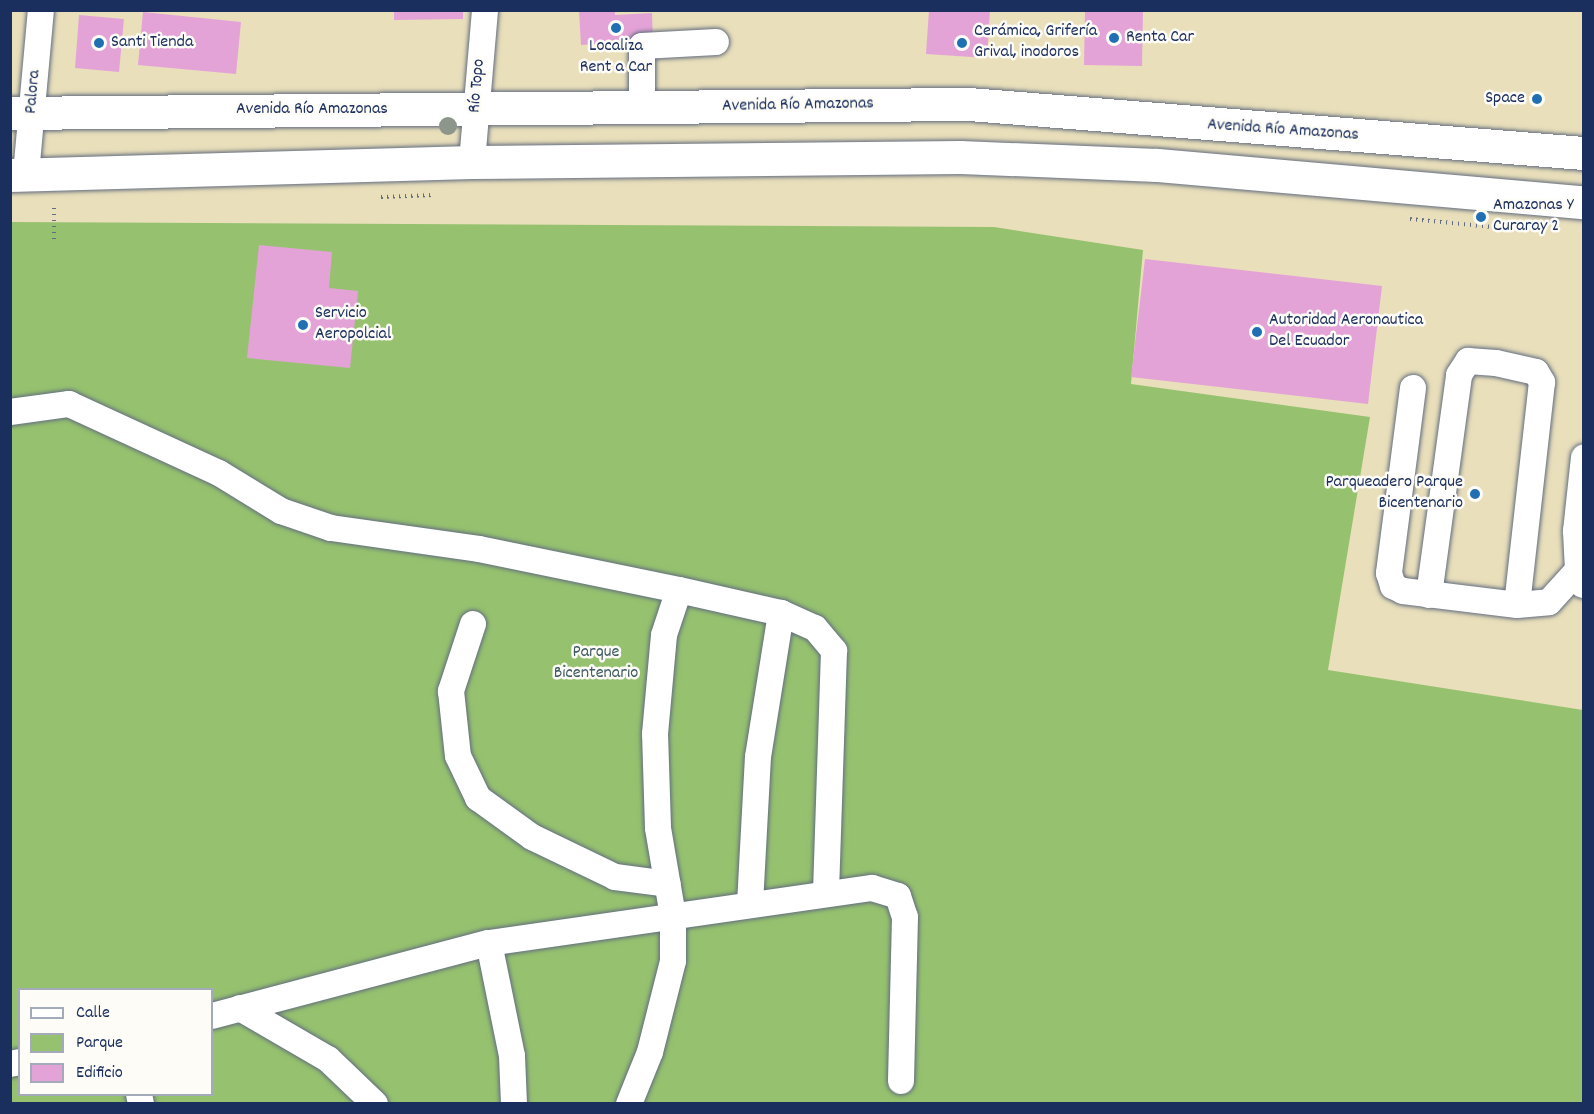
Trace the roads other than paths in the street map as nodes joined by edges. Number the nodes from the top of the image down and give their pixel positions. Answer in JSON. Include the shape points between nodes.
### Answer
{"nodes":[{"id":1,"x":41,"y":10,"type":"edge"},
{"id":2,"x":484,"y":10,"type":"edge"},
{"id":3,"x":716,"y":42,"type":"dead end"},
{"id":4,"x":642,"y":107,"type":"junction"},
{"id":5,"x":476,"y":109,"type":"junction"},
{"id":6,"x":21,"y":113,"type":"edge"},
{"id":7,"x":1156,"y":122,"type":"junction"},
{"id":8,"x":1584,"y":153,"type":"edge"},
{"id":9,"x":472,"y":162,"type":"junction"},
{"id":10,"x":1157,"y":165,"type":"junction"},
{"id":11,"x":18,"y":174,"type":"edge"},
{"id":12,"x":1584,"y":202,"type":"edge"},
{"id":13,"x":1413,"y":388,"type":"dead end"},
{"id":14,"x":10,"y":412,"type":"edge"},
{"id":15,"x":1584,"y":458,"type":"edge"},
{"id":16,"x":1581,"y":578,"type":"edge"},
{"id":17,"x":679,"y":590,"type":"junction"},
{"id":18,"x":1429,"y":595,"type":"junction"},
{"id":19,"x":1517,"y":605,"type":"junction"},
{"id":20,"x":781,"y":613,"type":"junction"},
{"id":21,"x":473,"y":624,"type":"dead end"},
{"id":22,"x":668,"y":884,"type":"junction"},
{"id":23,"x":826,"y":891,"type":"junction"},
{"id":24,"x":750,"y":904,"type":"junction"},
{"id":25,"x":673,"y":916,"type":"junction"},
{"id":26,"x":489,"y":943,"type":"junction"},
{"id":27,"x":240,"y":1008,"type":"junction"},
{"id":28,"x":213,"y":1016,"type":"edge"},
{"id":29,"x":901,"y":1081,"type":"dead end"},
{"id":30,"x":375,"y":1104,"type":"edge"},
{"id":31,"x":514,"y":1104,"type":"edge"},
{"id":32,"x":629,"y":1104,"type":"edge"}],
"edges":[{"from":1,"to":6,"type":"street","name":"Palora"},
{"from":2,"to":5,"type":"street","name":"Río Topo"},
{"from":3,"to":4,"type":"street","via":[[642,46]]},
{"from":4,"to":5,"type":"main road","name":"Avenida Río Amazonas"},
{"from":4,"to":7,"type":"main road","name":"Avenida Río Amazonas","via":[[969,104]]},
{"from":5,"to":6,"type":"main road","name":"Avenida Río Amazonas"},
{"from":5,"to":9,"type":"street","name":"Río Topo"},
{"from":6,"to":11,"type":"street","name":"Palora"},
{"from":7,"to":8,"type":"main road","name":"Avenida Río Amazonas"},
{"from":7,"to":10,"type":"main road"},
{"from":9,"to":10,"type":"main road","via":[[960,156]]},
{"from":9,"to":11,"type":"main road"},
{"from":10,"to":12,"type":"main road"},
{"from":13,"to":18,"type":"street","via":[[1389,573],[1393,586]]},
{"from":14,"to":17,"type":"street","via":[[69,404],[219,473],[281,511],[331,528],[479,549]]},
{"from":15,"to":16,"type":"street","via":[[1576,531]]},
{"from":16,"to":19,"type":"street","via":[[1549,602]]},
{"from":17,"to":20,"type":"street"},
{"from":17,"to":22,"type":"street","via":[[664,635],[655,734],[658,828]]},
{"from":18,"to":19,"type":"street"},
{"from":18,"to":19,"type":"street","via":[[1460,375],[1468,362],[1496,363],[1536,372],[1542,382]]},
{"from":20,"to":23,"type":"street","via":[[815,628],[834,651]]},
{"from":20,"to":24,"type":"street","via":[[758,757]]},
{"from":21,"to":22,"type":"street","via":[[451,691],[458,756],[478,798],[532,837],[615,877]]},
{"from":22,"to":25,"type":"street"},
{"from":23,"to":24,"type":"street"},
{"from":23,"to":29,"type":"street","via":[[872,888],[898,896],[905,916]]},
{"from":24,"to":25,"type":"street"},
{"from":25,"to":26,"type":"street"},
{"from":25,"to":32,"type":"street","via":[[673,961],[650,1053]]},
{"from":26,"to":27,"type":"street"},
{"from":26,"to":31,"type":"street","via":[[512,1056]]},
{"from":27,"to":28,"type":"street"},
{"from":27,"to":30,"type":"street","via":[[328,1059]]}]}
